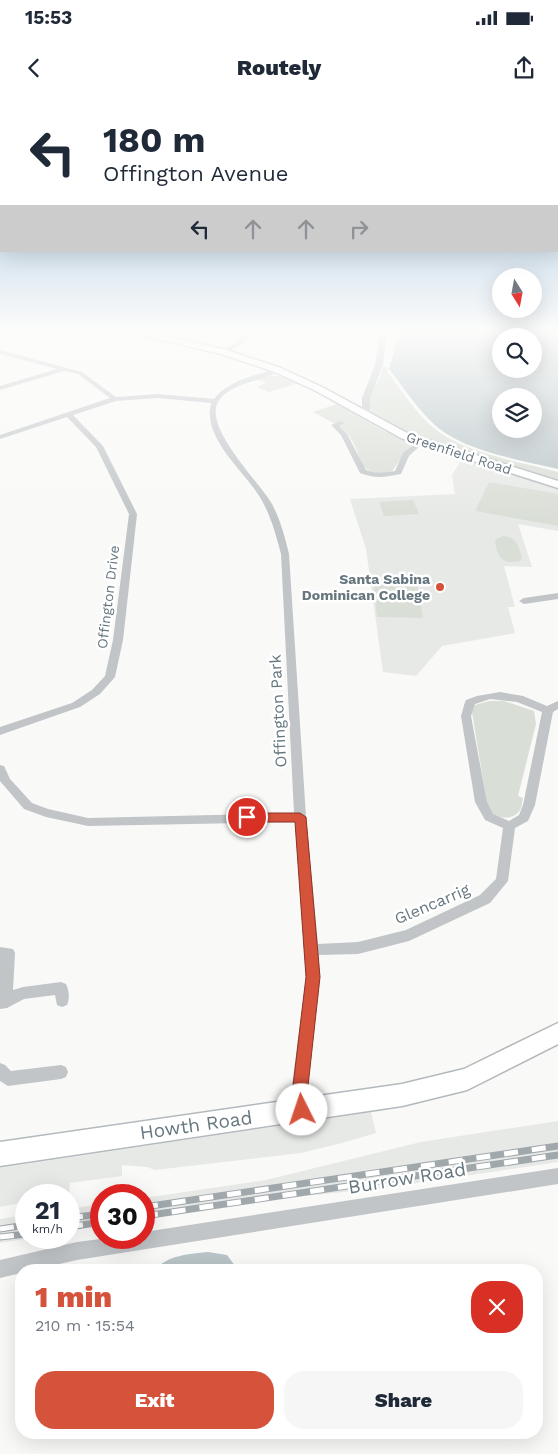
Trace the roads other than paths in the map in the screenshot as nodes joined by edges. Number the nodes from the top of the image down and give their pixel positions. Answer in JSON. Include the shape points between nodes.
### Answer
{"nodes":[{"id":1,"x":107,"y":393,"type":"edge"},
{"id":2,"x":226,"y":393,"type":"edge"},
{"id":3,"x":327,"y":393,"type":"edge"},
{"id":4,"x":367,"y":393,"type":"edge"},
{"id":5,"x":115,"y":399,"type":"junction"},
{"id":6,"x":364,"y":400,"type":"junction"},
{"id":7,"x":215,"y":401,"type":"junction"},
{"id":8,"x":348,"y":406,"type":"junction"},
{"id":9,"x":363,"y":414,"type":"junction"},
{"id":10,"x":69,"y":415,"type":"junction"},
{"id":11,"x":341,"y":423,"type":"dead end"},
{"id":12,"x":0,"y":437,"type":"edge"},
{"id":13,"x":421,"y":442,"type":"junction"},
{"id":14,"x":558,"y":485,"type":"edge"},
{"id":15,"x":558,"y":596,"type":"edge"},
{"id":16,"x":524,"y":601,"type":"dead end"},
{"id":17,"x":558,"y":704,"type":"edge"},
{"id":18,"x":548,"y":710,"type":"junction"},
{"id":19,"x":0,"y":731,"type":"edge"},
{"id":20,"x":0,"y":769,"type":"edge"},
{"id":21,"x":300,"y":817,"type":"junction"},
{"id":22,"x":509,"y":826,"type":"junction"},
{"id":23,"x":312,"y":950,"type":"junction"},
{"id":24,"x":0,"y":953,"type":"edge"},
{"id":25,"x":62,"y":1001,"type":"dead end"},
{"id":26,"x":3,"y":1002,"type":"edge"},
{"id":27,"x":558,"y":1033,"type":"edge"},
{"id":28,"x":0,"y":1070,"type":"edge"},
{"id":29,"x":61,"y":1072,"type":"dead end"},
{"id":30,"x":302,"y":1110,"type":"junction"},
{"id":31,"x":0,"y":1154,"type":"edge"},
{"id":32,"x":558,"y":1176,"type":"edge"},
{"id":33,"x":21,"y":1264,"type":"edge"},
{"id":34,"x":15,"y":1265,"type":"edge"},
{"id":35,"x":0,"y":1269,"type":"edge"}],
"edges":[{"from":1,"to":5,"type":"street"},
{"from":2,"to":7,"type":"street"},
{"from":3,"to":8,"type":"main road","name":"Greenfield Road"},
{"from":4,"to":6,"type":"street"},
{"from":5,"to":7,"type":"street","via":[[158,396]]},
{"from":5,"to":10,"type":"street"},
{"from":6,"to":8,"type":"street"},
{"from":6,"to":9,"type":"street","via":[[366,413]]},
{"from":7,"to":21,"type":"street","name":"Offington Park","via":[[211,417],[216,430],[264,497],[276,519],[285,554]]},
{"from":8,"to":9,"type":"main road","name":"Greenfield Road"},
{"from":9,"to":13,"type":"main road","name":"Greenfield Road"},
{"from":10,"to":12,"type":"street"},
{"from":10,"to":19,"type":"street","name":"Offington Drive","via":[[99,446],[133,514],[118,640],[110,677],[96,692],[76,705]]},
{"from":11,"to":13,"type":"street","via":[[334,425],[344,434],[360,468],[373,475],[395,474],[406,455]]},
{"from":13,"to":14,"type":"main road","name":"Greenfield Road"},
{"from":15,"to":16,"type":"street"},
{"from":17,"to":18,"type":"street"},
{"from":18,"to":22,"type":"street","via":[[529,805],[524,818]]},
{"from":18,"to":22,"type":"street","via":[[504,694],[483,696],[470,702],[466,716],[481,802],[489,817]]},
{"from":20,"to":21,"type":"street","via":[[28,806],[88,822]]},
{"from":21,"to":23,"type":"street","name":"Offington Park"},
{"from":22,"to":23,"type":"street","name":"Glencarrig","via":[[502,881],[485,899],[409,935],[358,948]]},
{"from":23,"to":30,"type":"street","name":"Offington Park","via":[[313,977],[300,1086]]},
{"from":24,"to":26,"type":"street","via":[[8,953]]},
{"from":25,"to":26,"type":"street","via":[[61,988],[23,993]]},
{"from":27,"to":30,"type":"main road","name":"Howth Road","via":[[467,1079],[402,1095]]},
{"from":28,"to":29,"type":"street","via":[[8,1080]]},
{"from":30,"to":31,"type":"main road","name":"Howth Road"},
{"from":32,"to":33,"type":"street","name":"Burrow Road","via":[[77,1251]]},
{"from":34,"to":35,"type":"street","name":"Burrow Road"}]}
